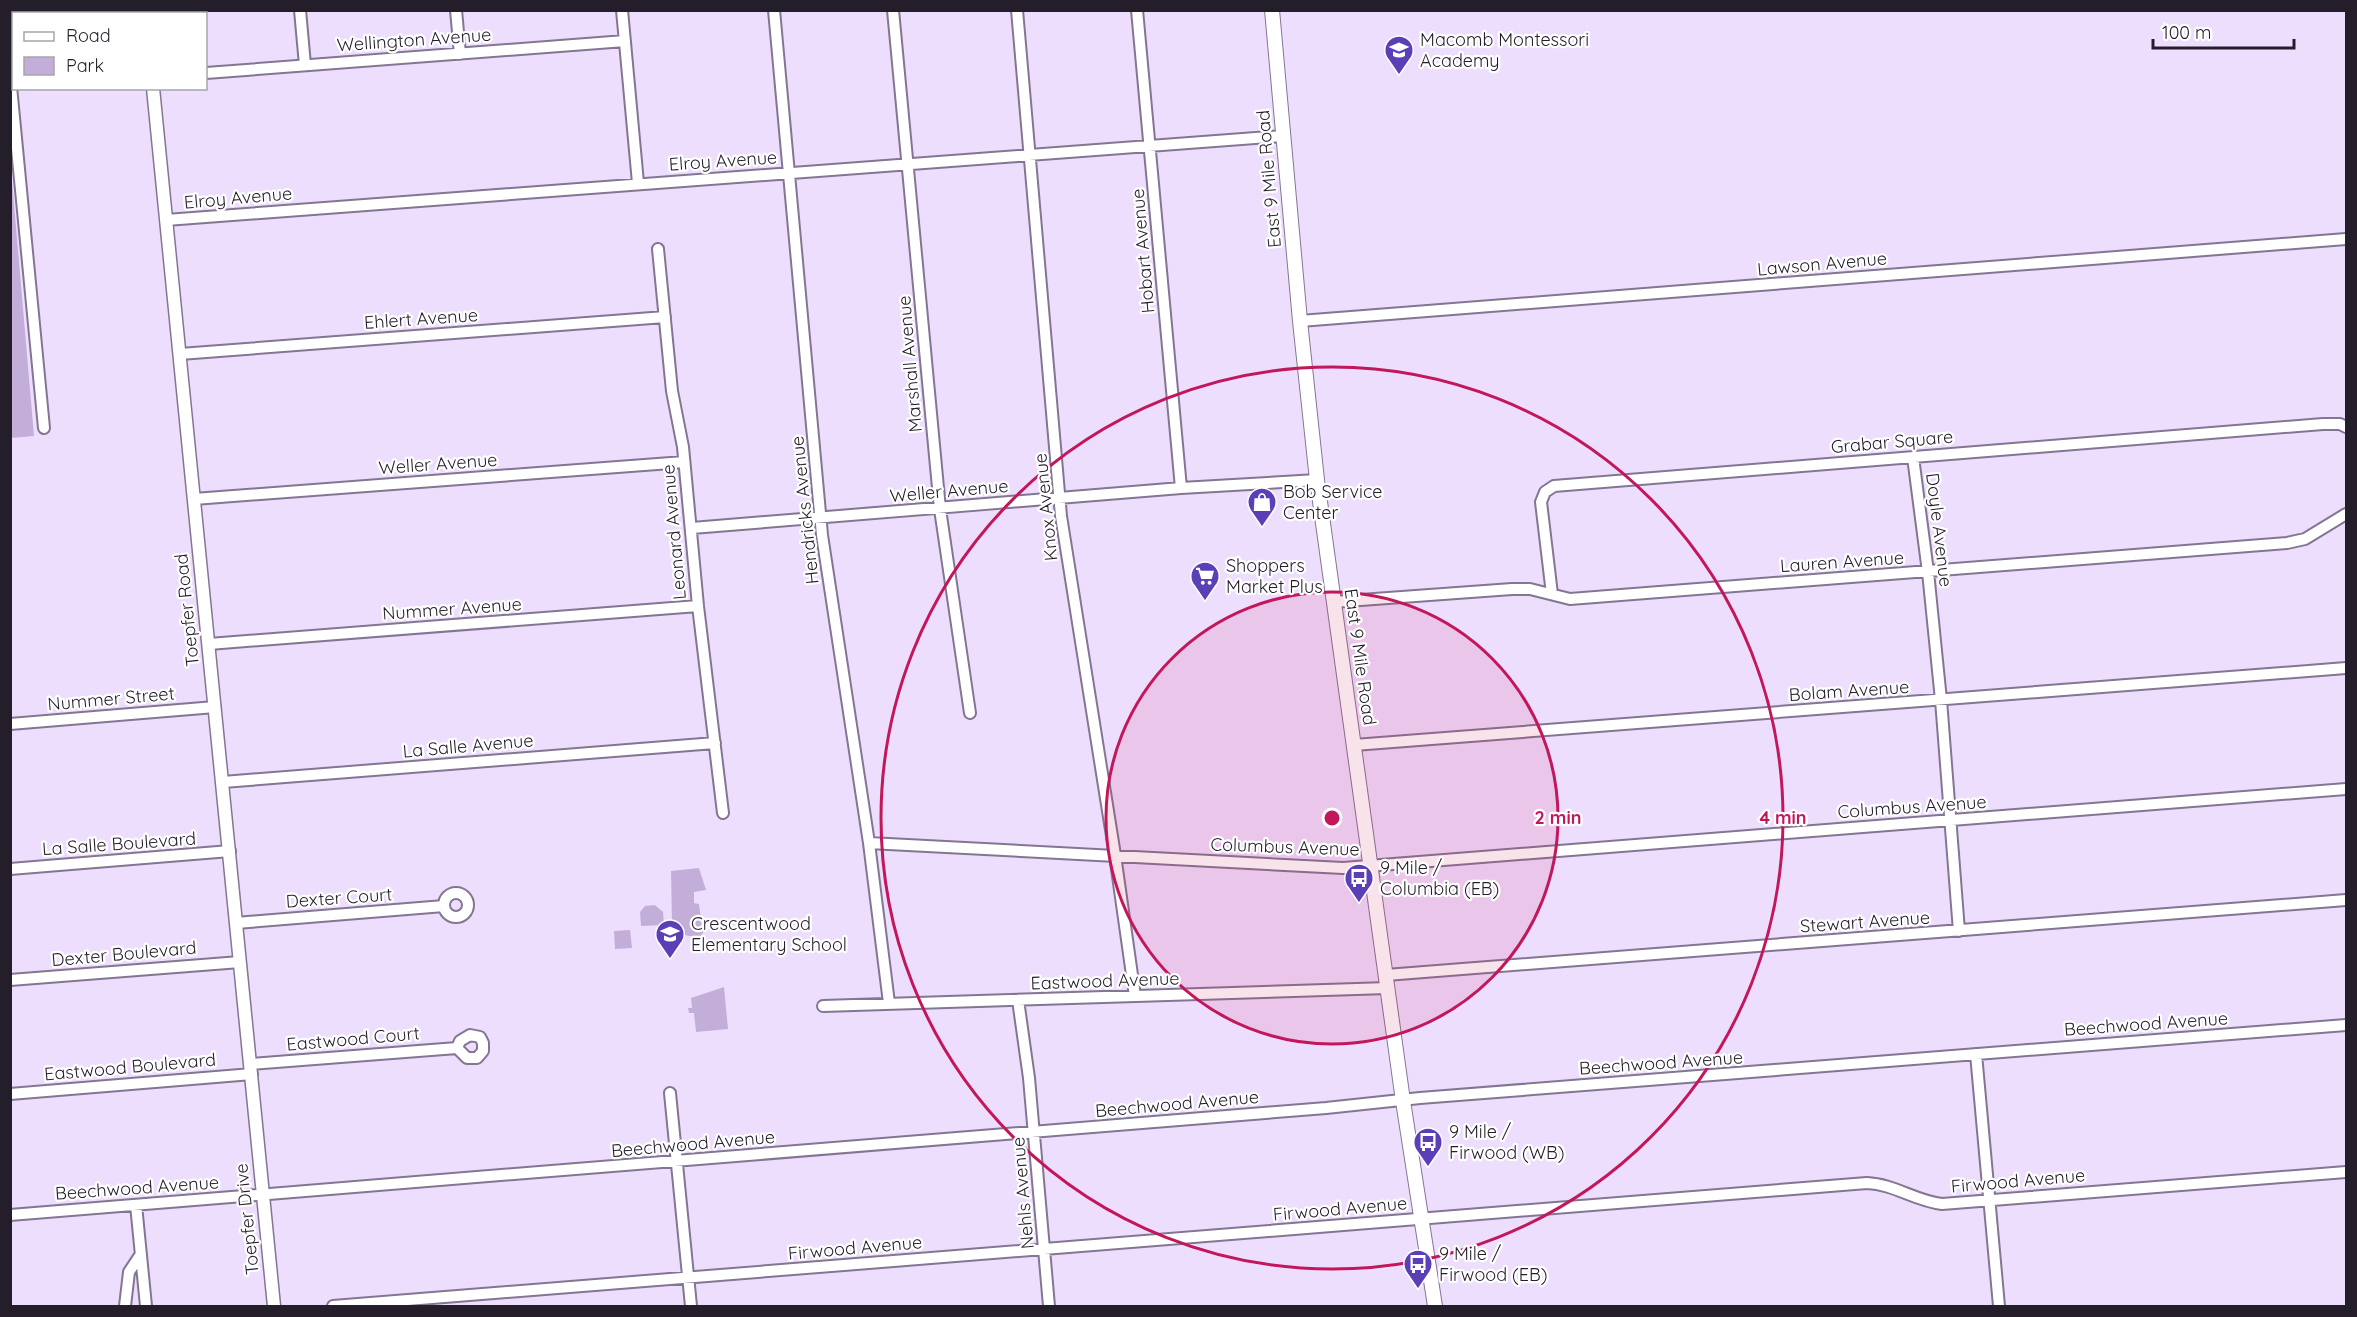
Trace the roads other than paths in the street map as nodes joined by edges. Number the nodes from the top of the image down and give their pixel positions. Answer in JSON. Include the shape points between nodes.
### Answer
{"nodes":[{"id":1,"x":300,"y":10,"type":"edge"},
{"id":2,"x":456,"y":10,"type":"edge"},
{"id":3,"x":622,"y":10,"type":"edge"},
{"id":4,"x":774,"y":10,"type":"edge"},
{"id":5,"x":893,"y":10,"type":"edge"},
{"id":6,"x":1017,"y":10,"type":"edge"},
{"id":7,"x":1137,"y":10,"type":"edge"},
{"id":8,"x":1272,"y":10,"type":"edge"},
{"id":9,"x":625,"y":41,"type":"junction"},
{"id":10,"x":460,"y":54,"type":"junction"},
{"id":11,"x":305,"y":65,"type":"junction"},
{"id":12,"x":207,"y":73,"type":"edge"},
{"id":13,"x":10,"y":76,"type":"edge"},
{"id":14,"x":153,"y":90,"type":"edge"},
{"id":15,"x":1283,"y":136,"type":"junction"},
{"id":16,"x":1150,"y":145,"type":"junction"},
{"id":17,"x":1030,"y":154,"type":"junction"},
{"id":18,"x":909,"y":163,"type":"junction"},
{"id":19,"x":789,"y":173,"type":"junction"},
{"id":20,"x":638,"y":183,"type":"junction"},
{"id":21,"x":166,"y":220,"type":"junction"},
{"id":22,"x":2346,"y":239,"type":"edge"},
{"id":23,"x":658,"y":249,"type":"dead end"},
{"id":24,"x":664,"y":317,"type":"junction"},
{"id":25,"x":1300,"y":321,"type":"junction"},
{"id":26,"x":180,"y":354,"type":"junction"},
{"id":27,"x":2346,"y":427,"type":"edge"},
{"id":28,"x":44,"y":428,"type":"dead end"},
{"id":29,"x":1913,"y":457,"type":"junction"},
{"id":30,"x":684,"y":462,"type":"junction"},
{"id":31,"x":1317,"y":480,"type":"junction"},
{"id":32,"x":1181,"y":488,"type":"junction"},
{"id":33,"x":194,"y":499,"type":"junction"},
{"id":34,"x":1060,"y":499,"type":"junction"},
{"id":35,"x":940,"y":508,"type":"junction"},
{"id":36,"x":2346,"y":514,"type":"edge"},
{"id":37,"x":821,"y":518,"type":"junction"},
{"id":38,"x":692,"y":528,"type":"junction"},
{"id":39,"x":1928,"y":572,"type":"junction"},
{"id":40,"x":1552,"y":594,"type":"junction"},
{"id":41,"x":1333,"y":602,"type":"junction"},
{"id":42,"x":698,"y":606,"type":"junction"},
{"id":43,"x":209,"y":644,"type":"junction"},
{"id":44,"x":2346,"y":668,"type":"edge"},
{"id":45,"x":1941,"y":700,"type":"junction"},
{"id":46,"x":215,"y":707,"type":"junction"},
{"id":47,"x":970,"y":713,"type":"dead end"},
{"id":48,"x":10,"y":724,"type":"edge"},
{"id":49,"x":715,"y":743,"type":"junction"},
{"id":50,"x":1354,"y":746,"type":"junction"},
{"id":51,"x":223,"y":782,"type":"junction"},
{"id":52,"x":2346,"y":789,"type":"edge"},
{"id":53,"x":723,"y":813,"type":"dead end"},
{"id":54,"x":1951,"y":821,"type":"junction"},
{"id":55,"x":869,"y":843,"type":"junction"},
{"id":56,"x":230,"y":851,"type":"junction"},
{"id":57,"x":1115,"y":855,"type":"junction"},
{"id":58,"x":1371,"y":867,"type":"junction"},
{"id":59,"x":10,"y":869,"type":"edge"},
{"id":60,"x":2346,"y":900,"type":"edge"},
{"id":61,"x":444,"y":906,"type":"dead end"},
{"id":62,"x":237,"y":923,"type":"junction"},
{"id":63,"x":1959,"y":931,"type":"junction"},
{"id":64,"x":240,"y":962,"type":"junction"},
{"id":65,"x":10,"y":980,"type":"edge"},
{"id":66,"x":1387,"y":982,"type":"junction"},
{"id":67,"x":1135,"y":996,"type":"junction"},
{"id":68,"x":1018,"y":1000,"type":"junction"},
{"id":69,"x":889,"y":1003,"type":"junction"},
{"id":70,"x":823,"y":1006,"type":"dead end"},
{"id":71,"x":2346,"y":1025,"type":"edge"},
{"id":72,"x":457,"y":1048,"type":"dead end"},
{"id":73,"x":1976,"y":1054,"type":"junction"},
{"id":74,"x":252,"y":1069,"type":"junction"},
{"id":75,"x":670,"y":1093,"type":"dead end"},
{"id":76,"x":10,"y":1094,"type":"edge"},
{"id":77,"x":1403,"y":1101,"type":"junction"},
{"id":78,"x":256,"y":1128,"type":"joint"},
{"id":79,"x":1034,"y":1132,"type":"junction"},
{"id":80,"x":677,"y":1162,"type":"junction"},
{"id":81,"x":2346,"y":1172,"type":"edge"},
{"id":82,"x":263,"y":1195,"type":"junction"},
{"id":83,"x":1990,"y":1200,"type":"junction"},
{"id":84,"x":136,"y":1205,"type":"junction"},
{"id":85,"x":10,"y":1215,"type":"edge"},
{"id":86,"x":1421,"y":1219,"type":"junction"},
{"id":87,"x":1044,"y":1250,"type":"junction"},
{"id":88,"x":141,"y":1253,"type":"junction"},
{"id":89,"x":688,"y":1278,"type":"junction"},
{"id":90,"x":125,"y":1306,"type":"edge"},
{"id":91,"x":146,"y":1306,"type":"edge"},
{"id":92,"x":274,"y":1306,"type":"edge"},
{"id":93,"x":333,"y":1306,"type":"edge"},
{"id":94,"x":691,"y":1306,"type":"edge"},
{"id":95,"x":1049,"y":1306,"type":"edge"},
{"id":96,"x":1435,"y":1306,"type":"edge"},
{"id":97,"x":1999,"y":1306,"type":"edge"}],
"edges":[{"from":1,"to":11,"type":"street"},
{"from":2,"to":10,"type":"street"},
{"from":3,"to":9,"type":"street"},
{"from":4,"to":19,"type":"street","name":"Hendricks Avenue"},
{"from":5,"to":18,"type":"street","name":"Marshall Avenue"},
{"from":6,"to":17,"type":"street","name":"Knox Avenue"},
{"from":7,"to":16,"type":"street","name":"Hobart Avenue"},
{"from":8,"to":15,"type":"main road","name":"East 9 Mile Road"},
{"from":9,"to":10,"type":"street","name":"Wellington Avenue"},
{"from":9,"to":20,"type":"street"},
{"from":10,"to":11,"type":"street","name":"Wellington Avenue"},
{"from":11,"to":12,"type":"street","name":"Wellington Avenue"},
{"from":13,"to":28,"type":"street"},
{"from":14,"to":21,"type":"street","name":"Toepfer Road"},
{"from":15,"to":16,"type":"street","name":"Elroy Avenue"},
{"from":15,"to":25,"type":"main road","name":"East 9 Mile Road"},
{"from":16,"to":17,"type":"street","name":"Elroy Avenue"},
{"from":16,"to":32,"type":"street","name":"Hobart Avenue"},
{"from":17,"to":18,"type":"street","name":"Elroy Avenue"},
{"from":17,"to":34,"type":"street","name":"Knox Avenue"},
{"from":18,"to":19,"type":"street","name":"Elroy Avenue"},
{"from":18,"to":35,"type":"street","name":"Marshall Avenue"},
{"from":19,"to":20,"type":"street","name":"Elroy Avenue"},
{"from":19,"to":37,"type":"street","name":"Hendricks Avenue"},
{"from":20,"to":21,"type":"street","name":"Elroy Avenue"},
{"from":21,"to":26,"type":"street","name":"Toepfer Road"},
{"from":22,"to":25,"type":"street","name":"Lawson Avenue"},
{"from":23,"to":24,"type":"street","name":"Leonard Avenue"},
{"from":24,"to":26,"type":"street","name":"Ehlert Avenue"},
{"from":24,"to":30,"type":"street","name":"Leonard Avenue"},
{"from":25,"to":31,"type":"main road","name":"East 9 Mile Road"},
{"from":26,"to":33,"type":"street","name":"Toepfer Road"},
{"from":27,"to":29,"type":"street","name":"Grabar Square","via":[[2323,424]]},
{"from":29,"to":39,"type":"street","name":"Doyle Avenue"},
{"from":29,"to":40,"type":"street","name":"Grabar Square","via":[[1548,488],[1541,507]]},
{"from":30,"to":33,"type":"street","name":"Weller Avenue"},
{"from":30,"to":38,"type":"street","name":"Leonard Avenue"},
{"from":31,"to":32,"type":"street","name":"Weller Avenue"},
{"from":31,"to":41,"type":"main road","name":"East 9 Mile Road"},
{"from":32,"to":34,"type":"street","name":"Weller Avenue"},
{"from":33,"to":43,"type":"street","name":"Toepfer Road"},
{"from":34,"to":35,"type":"street","name":"Weller Avenue"},
{"from":34,"to":57,"type":"street","name":"Knox Avenue"},
{"from":35,"to":37,"type":"street","name":"Weller Avenue"},
{"from":35,"to":47,"type":"street","name":"Marshall Avenue"},
{"from":36,"to":39,"type":"street","name":"Lauren Avenue","via":[[2294,542]]},
{"from":37,"to":38,"type":"street","name":"Weller Avenue"},
{"from":37,"to":55,"type":"street","name":"Hendricks Avenue"},
{"from":38,"to":42,"type":"street","name":"Leonard Avenue"},
{"from":39,"to":40,"type":"street","name":"Lauren Avenue","via":[[1570,599]]},
{"from":39,"to":45,"type":"street","name":"Doyle Avenue"},
{"from":40,"to":41,"type":"street","name":"Lauren Avenue","via":[[1512,589]]},
{"from":41,"to":50,"type":"main road","name":"East 9 Mile Road"},
{"from":42,"to":43,"type":"street","name":"Nummer Avenue"},
{"from":42,"to":49,"type":"street","name":"Leonard Avenue"},
{"from":43,"to":46,"type":"street","name":"Toepfer Road"},
{"from":44,"to":45,"type":"street","name":"Bolam Avenue"},
{"from":45,"to":50,"type":"street","name":"Bolam Avenue"},
{"from":45,"to":54,"type":"street","name":"Doyle Avenue"},
{"from":46,"to":48,"type":"street","name":"Nummer Street"},
{"from":46,"to":51,"type":"street","name":"Toepfer Road"},
{"from":49,"to":51,"type":"street","name":"La Salle Avenue"},
{"from":49,"to":53,"type":"street","name":"Leonard Avenue"},
{"from":50,"to":58,"type":"main road","name":"East 9 Mile Road"},
{"from":51,"to":56,"type":"street","name":"Toepfer Road"},
{"from":52,"to":54,"type":"street","name":"Columbus Avenue"},
{"from":54,"to":58,"type":"street","name":"Columbus Avenue"},
{"from":54,"to":63,"type":"street","name":"Doyle Avenue"},
{"from":55,"to":57,"type":"street","name":"Columbus Avenue"},
{"from":55,"to":69,"type":"street","name":"Hendricks Avenue"},
{"from":56,"to":59,"type":"street","name":"La Salle Boulevard"},
{"from":56,"to":62,"type":"street","name":"Toepfer Road"},
{"from":57,"to":58,"type":"street","name":"Columbus Avenue"},
{"from":57,"to":67,"type":"street","name":"Knox Avenue"},
{"from":58,"to":66,"type":"main road","name":"East 9 Mile Road"},
{"from":60,"to":63,"type":"street","name":"Stewart Avenue"},
{"from":61,"to":62,"type":"street","name":"Dexter Court"},
{"from":62,"to":64,"type":"street","name":"Toepfer Road"},
{"from":63,"to":66,"type":"street","name":"Stewart Avenue"},
{"from":64,"to":65,"type":"street","name":"Dexter Boulevard"},
{"from":64,"to":74,"type":"street","name":"Toepfer Road"},
{"from":66,"to":67,"type":"street","name":"Eastwood Avenue"},
{"from":66,"to":77,"type":"main road","name":"East 9 Mile Road"},
{"from":67,"to":68,"type":"street","name":"Eastwood Avenue"},
{"from":68,"to":69,"type":"street","name":"Eastwood Avenue"},
{"from":68,"to":79,"type":"street","name":"Nehls Avenue"},
{"from":69,"to":70,"type":"street","name":"Eastwood Avenue"},
{"from":71,"to":73,"type":"street","name":"Beechwood Avenue"},
{"from":72,"to":74,"type":"street","name":"Eastwood Court"},
{"from":73,"to":77,"type":"street","name":"Beechwood Avenue"},
{"from":73,"to":83,"type":"street"},
{"from":74,"to":76,"type":"street","name":"Eastwood Boulevard"},
{"from":74,"to":78,"type":"street","name":"Toepfer Road"},
{"from":75,"to":80,"type":"street"},
{"from":77,"to":79,"type":"street","name":"Beechwood Avenue"},
{"from":77,"to":86,"type":"main road","name":"East 9 Mile Road"},
{"from":78,"to":82,"type":"street","name":"Toepfer Drive"},
{"from":79,"to":80,"type":"street","name":"Beechwood Avenue"},
{"from":79,"to":87,"type":"street","name":"Nehls Avenue"},
{"from":80,"to":82,"type":"street","name":"Beechwood Avenue"},
{"from":80,"to":89,"type":"street"},
{"from":81,"to":83,"type":"street","name":"Firwood Avenue"},
{"from":82,"to":84,"type":"street","name":"Beechwood Avenue"},
{"from":82,"to":92,"type":"street","name":"Toepfer Drive"},
{"from":83,"to":86,"type":"street","name":"Firwood Avenue","via":[[1934,1203],[1882,1184],[1867,1183]]},
{"from":83,"to":97,"type":"street"},
{"from":84,"to":85,"type":"street","name":"Beechwood Avenue"},
{"from":84,"to":88,"type":"street"},
{"from":86,"to":87,"type":"street","name":"Firwood Avenue"},
{"from":86,"to":96,"type":"main road","name":"East 9 Mile Road"},
{"from":87,"to":89,"type":"street","name":"Firwood Avenue"},
{"from":87,"to":95,"type":"street","name":"Nehls Avenue"},
{"from":88,"to":90,"type":"street","via":[[129,1272]]},
{"from":88,"to":91,"type":"street"},
{"from":89,"to":93,"type":"street","name":"Firwood Avenue"},
{"from":89,"to":94,"type":"street"}]}
